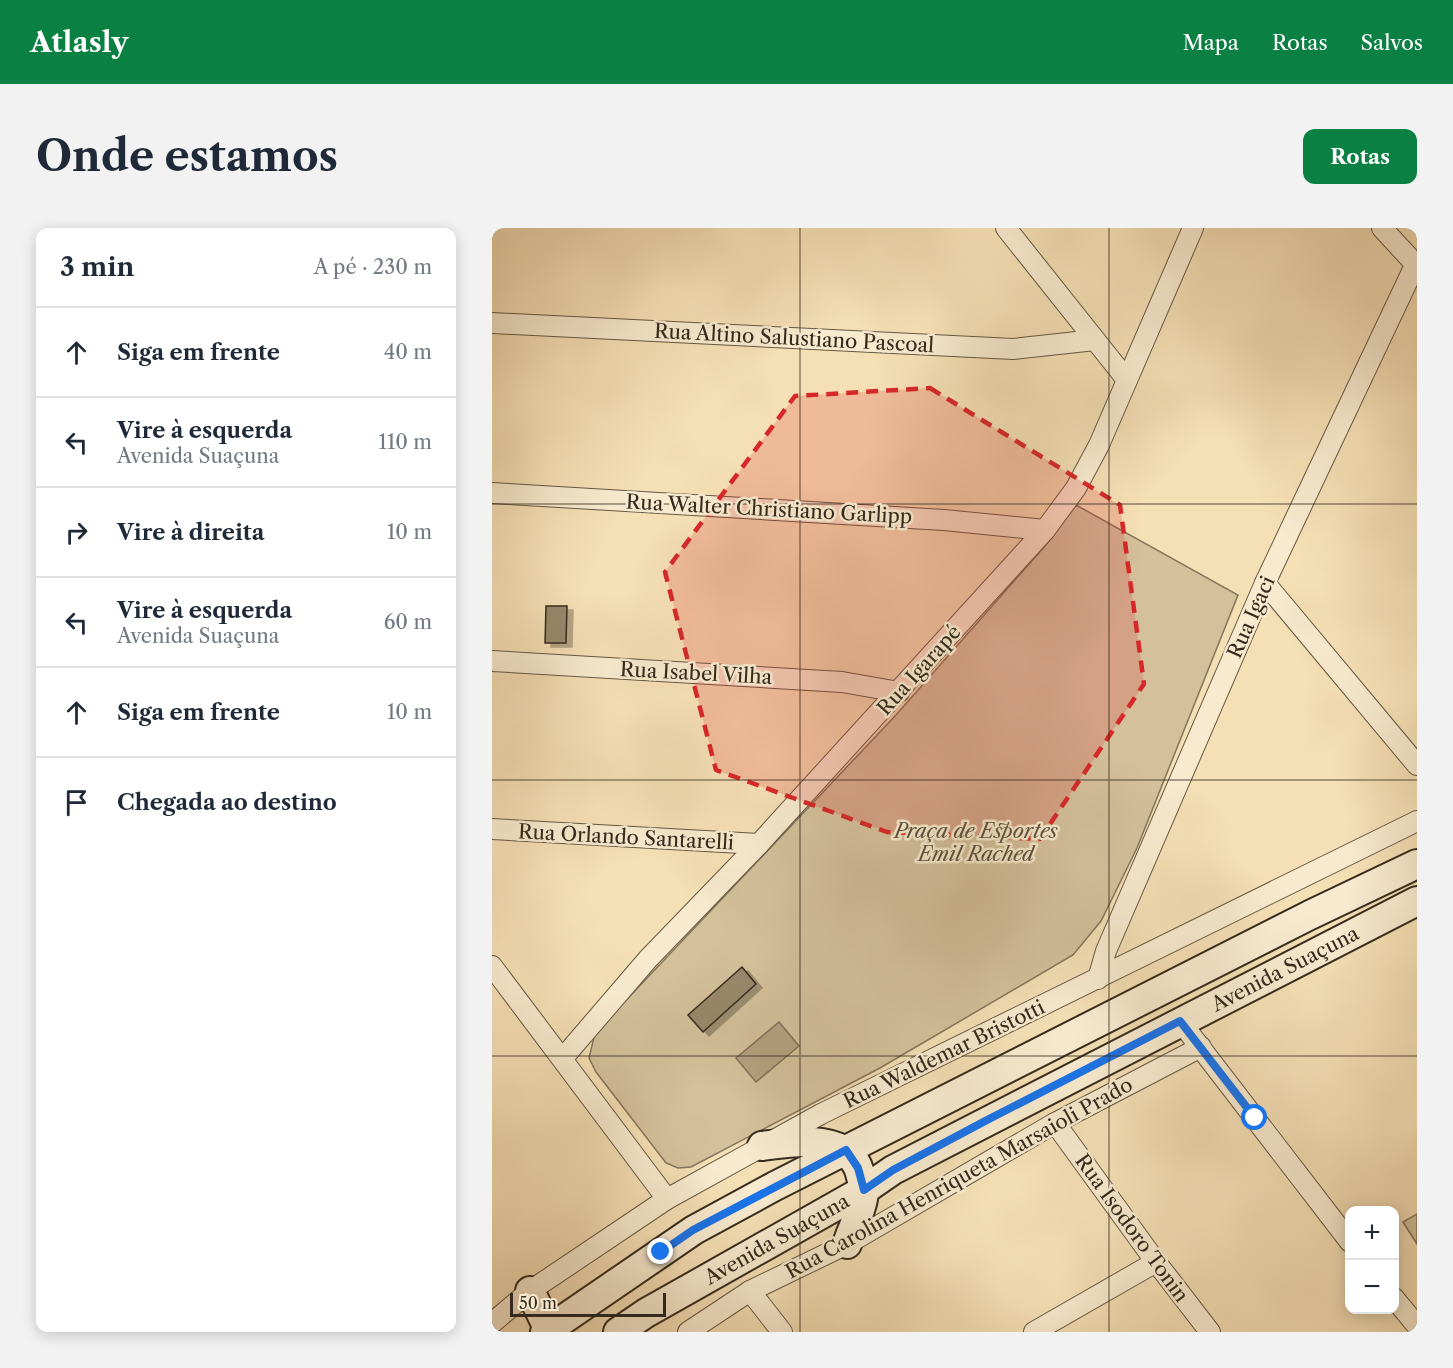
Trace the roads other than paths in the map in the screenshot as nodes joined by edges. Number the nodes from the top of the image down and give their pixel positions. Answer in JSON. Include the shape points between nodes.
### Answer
{"nodes":[{"id":1,"x":1006,"y":228,"type":"edge"},
{"id":2,"x":1193,"y":228,"type":"edge"},
{"id":3,"x":1382,"y":228,"type":"edge"},
{"id":4,"x":1417,"y":264,"type":"edge"},
{"id":5,"x":492,"y":322,"type":"edge"},
{"id":6,"x":1095,"y":340,"type":"junction"},
{"id":7,"x":1127,"y":380,"type":"junction"},
{"id":8,"x":492,"y":493,"type":"edge"},
{"id":9,"x":1045,"y":530,"type":"junction"},
{"id":10,"x":1265,"y":583,"type":"junction"},
{"id":11,"x":492,"y":661,"type":"edge"},
{"id":12,"x":899,"y":692,"type":"junction"},
{"id":13,"x":1417,"y":765,"type":"edge"},
{"id":14,"x":1417,"y":821,"type":"edge"},
{"id":15,"x":492,"y":829,"type":"edge"},
{"id":16,"x":759,"y":844,"type":"junction"},
{"id":17,"x":1417,"y":864,"type":"edge"},
{"id":18,"x":1417,"y":901,"type":"edge"},
{"id":19,"x":492,"y":966,"type":"edge"},
{"id":20,"x":1098,"y":979,"type":"junction"},
{"id":21,"x":1180,"y":1021,"type":"junction"},
{"id":22,"x":1202,"y":1047,"type":"junction"},
{"id":23,"x":563,"y":1058,"type":"junction"},
{"id":24,"x":1055,"y":1123,"type":"junction"},
{"id":25,"x":762,"y":1146,"type":"junction"},
{"id":26,"x":846,"y":1150,"type":"junction"},
{"id":27,"x":864,"y":1190,"type":"junction"},
{"id":28,"x":668,"y":1199,"type":"junction"},
{"id":29,"x":1345,"y":1235,"type":"edge"},
{"id":30,"x":847,"y":1244,"type":"junction"},
{"id":31,"x":1156,"y":1263,"type":"junction"},
{"id":32,"x":530,"y":1291,"type":"junction"},
{"id":33,"x":750,"y":1291,"type":"junction"},
{"id":34,"x":1399,"y":1303,"type":"edge"},
{"id":35,"x":492,"y":1323,"type":"edge"},
{"id":36,"x":1417,"y":1326,"type":"edge"},
{"id":37,"x":548,"y":1331,"type":"edge"},
{"id":38,"x":618,"y":1332,"type":"edge"},
{"id":39,"x":687,"y":1332,"type":"edge"},
{"id":40,"x":782,"y":1332,"type":"edge"},
{"id":41,"x":1034,"y":1332,"type":"edge"},
{"id":42,"x":1210,"y":1332,"type":"edge"}],
"edges":[{"from":1,"to":6,"type":"street"},
{"from":2,"to":7,"type":"street","name":"Rua Igarapé"},
{"from":3,"to":4,"type":"street"},
{"from":4,"to":10,"type":"street","name":"Rua Igaci"},
{"from":5,"to":6,"type":"street","name":"Rua Altino Salustiano Pascoal","via":[[1013,349]]},
{"from":6,"to":7,"type":"street"},
{"from":7,"to":9,"type":"street","name":"Rua Igarapé","via":[[1099,446],[1076,488]]},
{"from":8,"to":9,"type":"street","name":"Rua Walter Christiano Garlipp","via":[[944,519]]},
{"from":9,"to":12,"type":"street","name":"Rua Igarapé"},
{"from":10,"to":13,"type":"street"},
{"from":10,"to":20,"type":"street","name":"Rua Igaci"},
{"from":11,"to":12,"type":"street","name":"Rua Isabel Vilha","via":[[842,682]]},
{"from":12,"to":16,"type":"street","name":"Rua Igarapé"},
{"from":14,"to":20,"type":"street","name":"Rua Waldemar Bristotti"},
{"from":15,"to":16,"type":"street","name":"Rua Orlando Santarelli"},
{"from":16,"to":23,"type":"street","name":"Rua Igarapé","via":[[648,959]]},
{"from":17,"to":26,"type":"main road","name":"Avenida Suaçuna"},
{"from":18,"to":21,"type":"main road","name":"Avenida Suaçuna"},
{"from":19,"to":23,"type":"street"},
{"from":20,"to":25,"type":"street","name":"Rua Waldemar Bristotti"},
{"from":21,"to":22,"type":"street"},
{"from":21,"to":27,"type":"main road","name":"Avenida Suaçuna","via":[[893,1170]]},
{"from":22,"to":24,"type":"street","name":"Rua Carolina Henriqueta Marsaioli Prado"},
{"from":22,"to":29,"type":"street"},
{"from":23,"to":28,"type":"street"},
{"from":24,"to":30,"type":"street","name":"Rua Carolina Henriqueta Marsaioli Prado"},
{"from":24,"to":31,"type":"street","name":"Rua Isodoro Tonin"},
{"from":25,"to":26,"type":"main road","via":[[798,1141],[831,1144]]},
{"from":25,"to":28,"type":"street","name":"Rua Waldemar Bristotti"},
{"from":26,"to":27,"type":"main road","via":[[858,1168]]},
{"from":26,"to":37,"type":"main road","name":"Avenida Suaçuna","via":[[693,1230]]},
{"from":27,"to":30,"type":"main road"},
{"from":27,"to":38,"type":"main road","name":"Avenida Suaçuna","via":[[696,1283]]},
{"from":28,"to":32,"type":"street","name":"Rua Waldemar Bristotti"},
{"from":30,"to":33,"type":"street","name":"Rua Carolina Henriqueta Marsaioli Prado"},
{"from":31,"to":41,"type":"street"},
{"from":31,"to":42,"type":"street","name":"Rua Isodoro Tonin"},
{"from":32,"to":35,"type":"street","name":"Rua Waldemar Bristotti"},
{"from":32,"to":37,"type":"main road"},
{"from":33,"to":39,"type":"street","name":"Rua Carolina Henriqueta Marsaioli Prado"},
{"from":33,"to":40,"type":"street"},
{"from":34,"to":36,"type":"street"}]}
